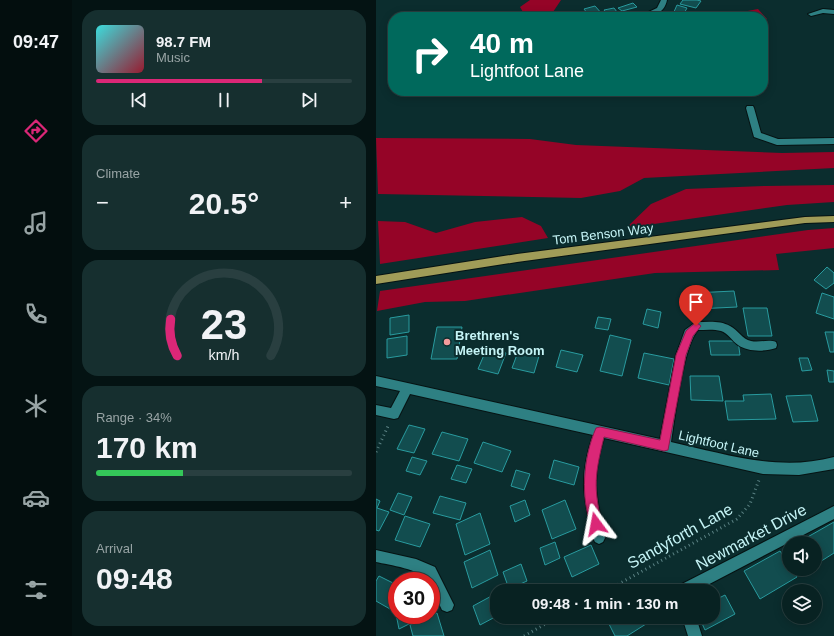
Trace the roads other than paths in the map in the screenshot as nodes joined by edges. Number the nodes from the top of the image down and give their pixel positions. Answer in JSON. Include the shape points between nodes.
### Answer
{"nodes":[{"id":1,"x":664,"y":0,"type":"edge"},
{"id":2,"x":657,"y":12,"type":"edge"},
{"id":3,"x":834,"y":12,"type":"edge"},
{"id":4,"x":812,"y":14,"type":"dead end"},
{"id":5,"x":750,"y":108,"type":"dead end"},
{"id":6,"x":834,"y":141,"type":"edge"},
{"id":7,"x":834,"y":219,"type":"edge"},
{"id":8,"x":376,"y":280,"type":"edge"},
{"id":9,"x":772,"y":345,"type":"dead end"},
{"id":10,"x":376,"y":381,"type":"edge"},
{"id":11,"x":407,"y":388,"type":"junction"},
{"id":12,"x":376,"y":410,"type":"edge"},
{"id":13,"x":600,"y":432,"type":"junction"},
{"id":14,"x":664,"y":446,"type":"junction"},
{"id":15,"x":834,"y":463,"type":"edge"},
{"id":16,"x":834,"y":512,"type":"edge"},
{"id":17,"x":599,"y":538,"type":"dead end"},
{"id":18,"x":376,"y":556,"type":"edge"},
{"id":19,"x":696,"y":584,"type":"edge"},
{"id":20,"x":447,"y":605,"type":"dead end"},
{"id":21,"x":691,"y":624,"type":"edge"},
{"id":22,"x":695,"y":636,"type":"edge"}],
"edges":[{"from":1,"to":2,"type":"street"},
{"from":3,"to":4,"type":"street"},
{"from":5,"to":6,"type":"street","via":[[757,135],[777,142]]},
{"from":7,"to":8,"type":"main road","name":"Tom Benson Way","via":[[805,220],[518,258]]},
{"from":9,"to":14,"type":"street","via":[[752,346],[719,326],[696,326],[689,333],[681,355]]},
{"from":10,"to":11,"type":"street","name":"Lightfoot Lane"},
{"from":11,"to":12,"type":"street","via":[[394,414]]},
{"from":11,"to":13,"type":"street","name":"Lightfoot Lane"},
{"from":13,"to":14,"type":"street","name":"Lightfoot Lane"},
{"from":13,"to":17,"type":"street","via":[[590,474],[590,498]]},
{"from":14,"to":15,"type":"street","name":"Lightfoot Lane","via":[[763,468],[786,470]]},
{"from":16,"to":19,"type":"street","name":"Newmarket Drive"},
{"from":18,"to":20,"type":"street","via":[[416,565],[430,572]]},
{"from":21,"to":22,"type":"street"}]}
